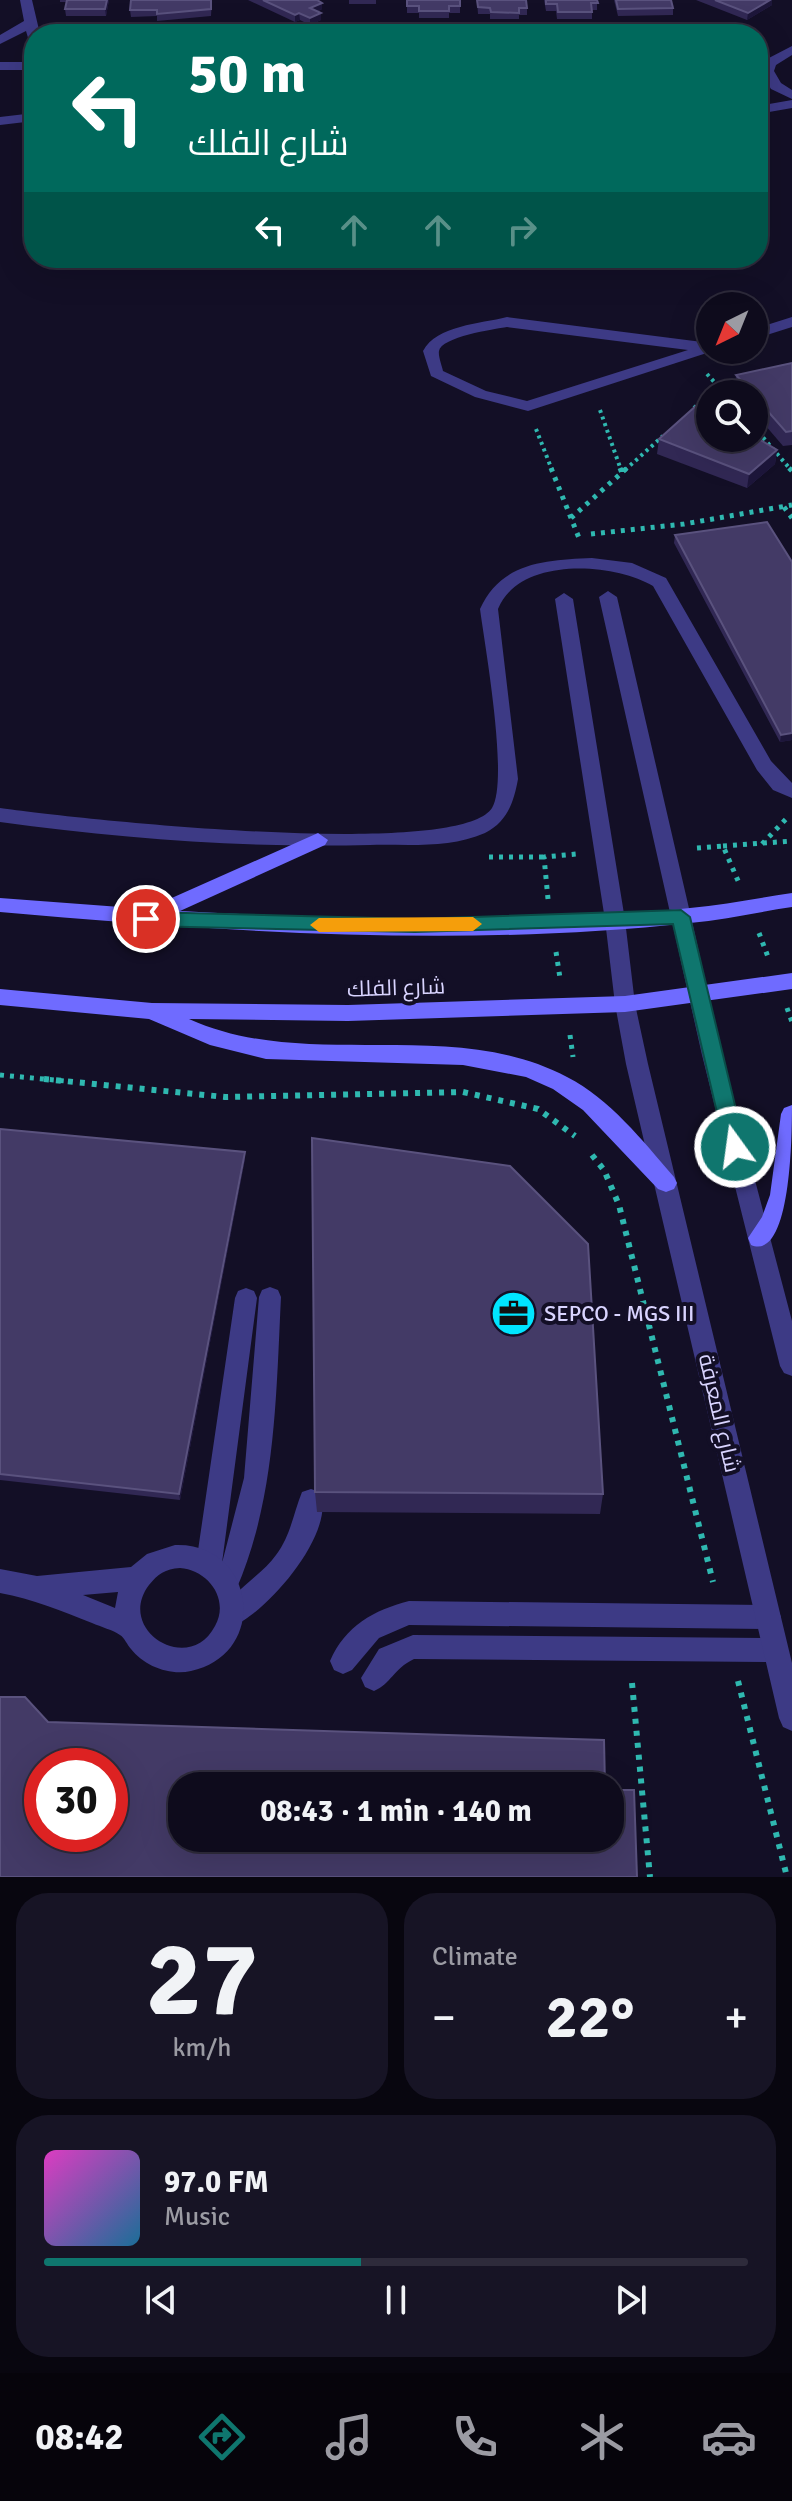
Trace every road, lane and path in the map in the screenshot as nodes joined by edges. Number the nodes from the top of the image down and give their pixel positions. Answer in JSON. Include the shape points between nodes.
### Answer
{"nodes":[{"id":1,"x":26,"y":0,"type":"edge"},
{"id":2,"x":29,"y":24,"type":"edge"},
{"id":3,"x":24,"y":27,"type":"edge"},
{"id":4,"x":0,"y":40,"type":"edge"},
{"id":5,"x":792,"y":50,"type":"edge"},
{"id":6,"x":0,"y":66,"type":"edge"},
{"id":7,"x":24,"y":66,"type":"edge"},
{"id":8,"x":768,"y":66,"type":"edge"},
{"id":9,"x":768,"y":78,"type":"edge"},
{"id":10,"x":792,"y":95,"type":"edge"},
{"id":11,"x":792,"y":104,"type":"edge"},
{"id":12,"x":768,"y":108,"type":"edge"},
{"id":13,"x":24,"y":118,"type":"edge"},
{"id":14,"x":0,"y":121,"type":"edge"},
{"id":15,"x":792,"y":322,"type":"edge"},
{"id":16,"x":768,"y":330,"type":"edge"},
{"id":17,"x":696,"y":346,"type":"edge"},
{"id":18,"x":696,"y":352,"type":"edge"},
{"id":19,"x":528,"y":406,"type":"junction"},
{"id":20,"x":696,"y":406,"type":"edge"},
{"id":21,"x":686,"y":415,"type":"edge"},
{"id":22,"x":665,"y":434,"type":"edge"},
{"id":23,"x":768,"y":443,"type":"edge"},
{"id":24,"x":792,"y":471,"type":"edge"},
{"id":25,"x":792,"y":505,"type":"edge"},
{"id":26,"x":784,"y":507,"type":"junction"},
{"id":27,"x":571,"y":518,"type":"junction"},
{"id":28,"x":792,"y":518,"type":"edge"},
{"id":29,"x":578,"y":535,"type":"junction"},
{"id":30,"x":566,"y":536,"type":"dead end"},
{"id":31,"x":590,"y":566,"type":"junction"},
{"id":32,"x":608,"y":597,"type":"dead end"},
{"id":33,"x":564,"y":599,"type":"dead end"},
{"id":34,"x":792,"y":791,"type":"edge"},
{"id":35,"x":792,"y":813,"type":"edge"},
{"id":36,"x":0,"y":815,"type":"edge"},
{"id":37,"x":318,"y":840,"type":"junction"},
{"id":38,"x":792,"y":841,"type":"edge"},
{"id":39,"x":723,"y":846,"type":"dead end"},
{"id":40,"x":760,"y":846,"type":"junction"},
{"id":41,"x":792,"y":900,"type":"edge"},
{"id":42,"x":0,"y":905,"type":"edge"},
{"id":43,"x":681,"y":917,"type":"junction"},
{"id":44,"x":146,"y":919,"type":"junction"},
{"id":45,"x":615,"y":920,"type":"junction"},
{"id":46,"x":792,"y":981,"type":"edge"},
{"id":47,"x":698,"y":995,"type":"junction"},
{"id":48,"x":0,"y":997,"type":"edge"},
{"id":49,"x":625,"y":1004,"type":"junction"},
{"id":50,"x":152,"y":1011,"type":"junction"},
{"id":51,"x":0,"y":1075,"type":"edge"},
{"id":52,"x":792,"y":1114,"type":"edge"},
{"id":53,"x":578,"y":1139,"type":"dead end"},
{"id":54,"x":587,"y":1149,"type":"dead end"},
{"id":55,"x":666,"y":1183,"type":"junction"},
{"id":56,"x":759,"y":1238,"type":"junction"},
{"id":57,"x":270,"y":1297,"type":"dead end"},
{"id":58,"x":246,"y":1298,"type":"dead end"},
{"id":59,"x":792,"y":1366,"type":"edge"},
{"id":60,"x":311,"y":1500,"type":"edge"},
{"id":61,"x":218,"y":1573,"type":"junction"},
{"id":62,"x":140,"y":1578,"type":"junction"},
{"id":63,"x":0,"y":1581,"type":"edge"},
{"id":64,"x":36,"y":1588,"type":"junction"},
{"id":65,"x":233,"y":1614,"type":"junction"},
{"id":66,"x":722,"y":1616,"type":"junction"},
{"id":67,"x":768,"y":1617,"type":"junction"},
{"id":68,"x":129,"y":1626,"type":"junction"},
{"id":69,"x":629,"y":1649,"type":"junction"},
{"id":70,"x":775,"y":1650,"type":"junction"},
{"id":71,"x":730,"y":1651,"type":"junction"},
{"id":72,"x":343,"y":1661,"type":"dead end"},
{"id":73,"x":374,"y":1678,"type":"dead end"},
{"id":74,"x":792,"y":1718,"type":"edge"},
{"id":75,"x":650,"y":1877,"type":"edge"},
{"id":76,"x":787,"y":1877,"type":"edge"}],
"edges":[{"from":1,"to":2,"type":"street"},
{"from":3,"to":4,"type":"street"},
{"from":5,"to":8,"type":"street"},
{"from":6,"to":7,"type":"street"},
{"from":9,"to":10,"type":"street"},
{"from":11,"to":12,"type":"street"},
{"from":13,"to":14,"type":"street"},
{"from":15,"to":16,"type":"street"},
{"from":17,"to":19,"type":"street","via":[[507,322],[435,343],[431,364],[436,373],[507,403]]},
{"from":18,"to":19,"type":"street"},
{"from":19,"to":27,"type":"path"},
{"from":20,"to":21,"type":"path"},
{"from":22,"to":27,"type":"path"},
{"from":23,"to":24,"type":"path"},
{"from":25,"to":26,"type":"path"},
{"from":26,"to":28,"type":"path"},
{"from":26,"to":29,"type":"path"},
{"from":27,"to":29,"type":"path"},
{"from":29,"to":30,"type":"path"},
{"from":29,"to":31,"type":"path"},
{"from":31,"to":34,"type":"street","via":[[625,567],[660,582],[764,765]]},
{"from":31,"to":37,"type":"street","via":[[539,569],[511,579],[497,591],[489,609],[509,779],[506,802],[490,821],[459,833]]},
{"from":32,"to":43,"type":"street"},
{"from":33,"to":45,"type":"street","name":"شارع المعرفة"},
{"from":35,"to":40,"type":"path"},
{"from":36,"to":37,"type":"street","via":[[178,835]]},
{"from":37,"to":44,"type":"street"},
{"from":38,"to":40,"type":"path"},
{"from":39,"to":40,"type":"path"},
{"from":41,"to":43,"type":"street"},
{"from":42,"to":44,"type":"street"},
{"from":43,"to":45,"type":"street"},
{"from":43,"to":47,"type":"street"},
{"from":44,"to":45,"type":"street","via":[[415,926]]},
{"from":45,"to":49,"type":"street","name":"شارع المعرفة"},
{"from":46,"to":47,"type":"street","name":"شارع الفلك"},
{"from":47,"to":49,"type":"street","name":"شارع الفلك"},
{"from":47,"to":56,"type":"street"},
{"from":48,"to":50,"type":"street","name":"شارع الفلك"},
{"from":49,"to":50,"type":"street","name":"شارع الفلك","via":[[348,1013]]},
{"from":49,"to":55,"type":"street","name":"شارع المعرفة"},
{"from":50,"to":55,"type":"street","via":[[235,1046],[282,1053],[494,1060],[535,1070],[613,1123]]},
{"from":51,"to":53,"type":"path","via":[[225,1097],[463,1092],[538,1109]]},
{"from":52,"to":56,"type":"street","via":[[784,1195]]},
{"from":54,"to":66,"type":"path","via":[[604,1170],[619,1205]]},
{"from":55,"to":67,"type":"street","name":"شارع المعرفة"},
{"from":56,"to":59,"type":"street"},
{"from":57,"to":61,"type":"street","via":[[258,1481],[242,1549]]},
{"from":58,"to":61,"type":"street"},
{"from":60,"to":65,"type":"street","via":[[292,1556],[266,1589]]},
{"from":61,"to":62,"type":"street","via":[[180,1557]]},
{"from":61,"to":65,"type":"street","via":[[234,1597]]},
{"from":62,"to":64,"type":"street"},
{"from":62,"to":68,"type":"street","via":[[130,1593]]},
{"from":63,"to":64,"type":"street"},
{"from":64,"to":68,"type":"street"},
{"from":65,"to":68,"type":"street","via":[[216,1645],[183,1659],[150,1652]]},
{"from":66,"to":67,"type":"street"},
{"from":66,"to":72,"type":"street","via":[[409,1613],[364,1633]]},
{"from":67,"to":70,"type":"street","name":"شارع المعرفة"},
{"from":69,"to":71,"type":"street"},
{"from":69,"to":73,"type":"street","via":[[413,1647],[388,1658]]},
{"from":69,"to":75,"type":"path"},
{"from":70,"to":71,"type":"street"},
{"from":70,"to":74,"type":"street","name":"شارع المعرفة"},
{"from":71,"to":76,"type":"path"}]}
